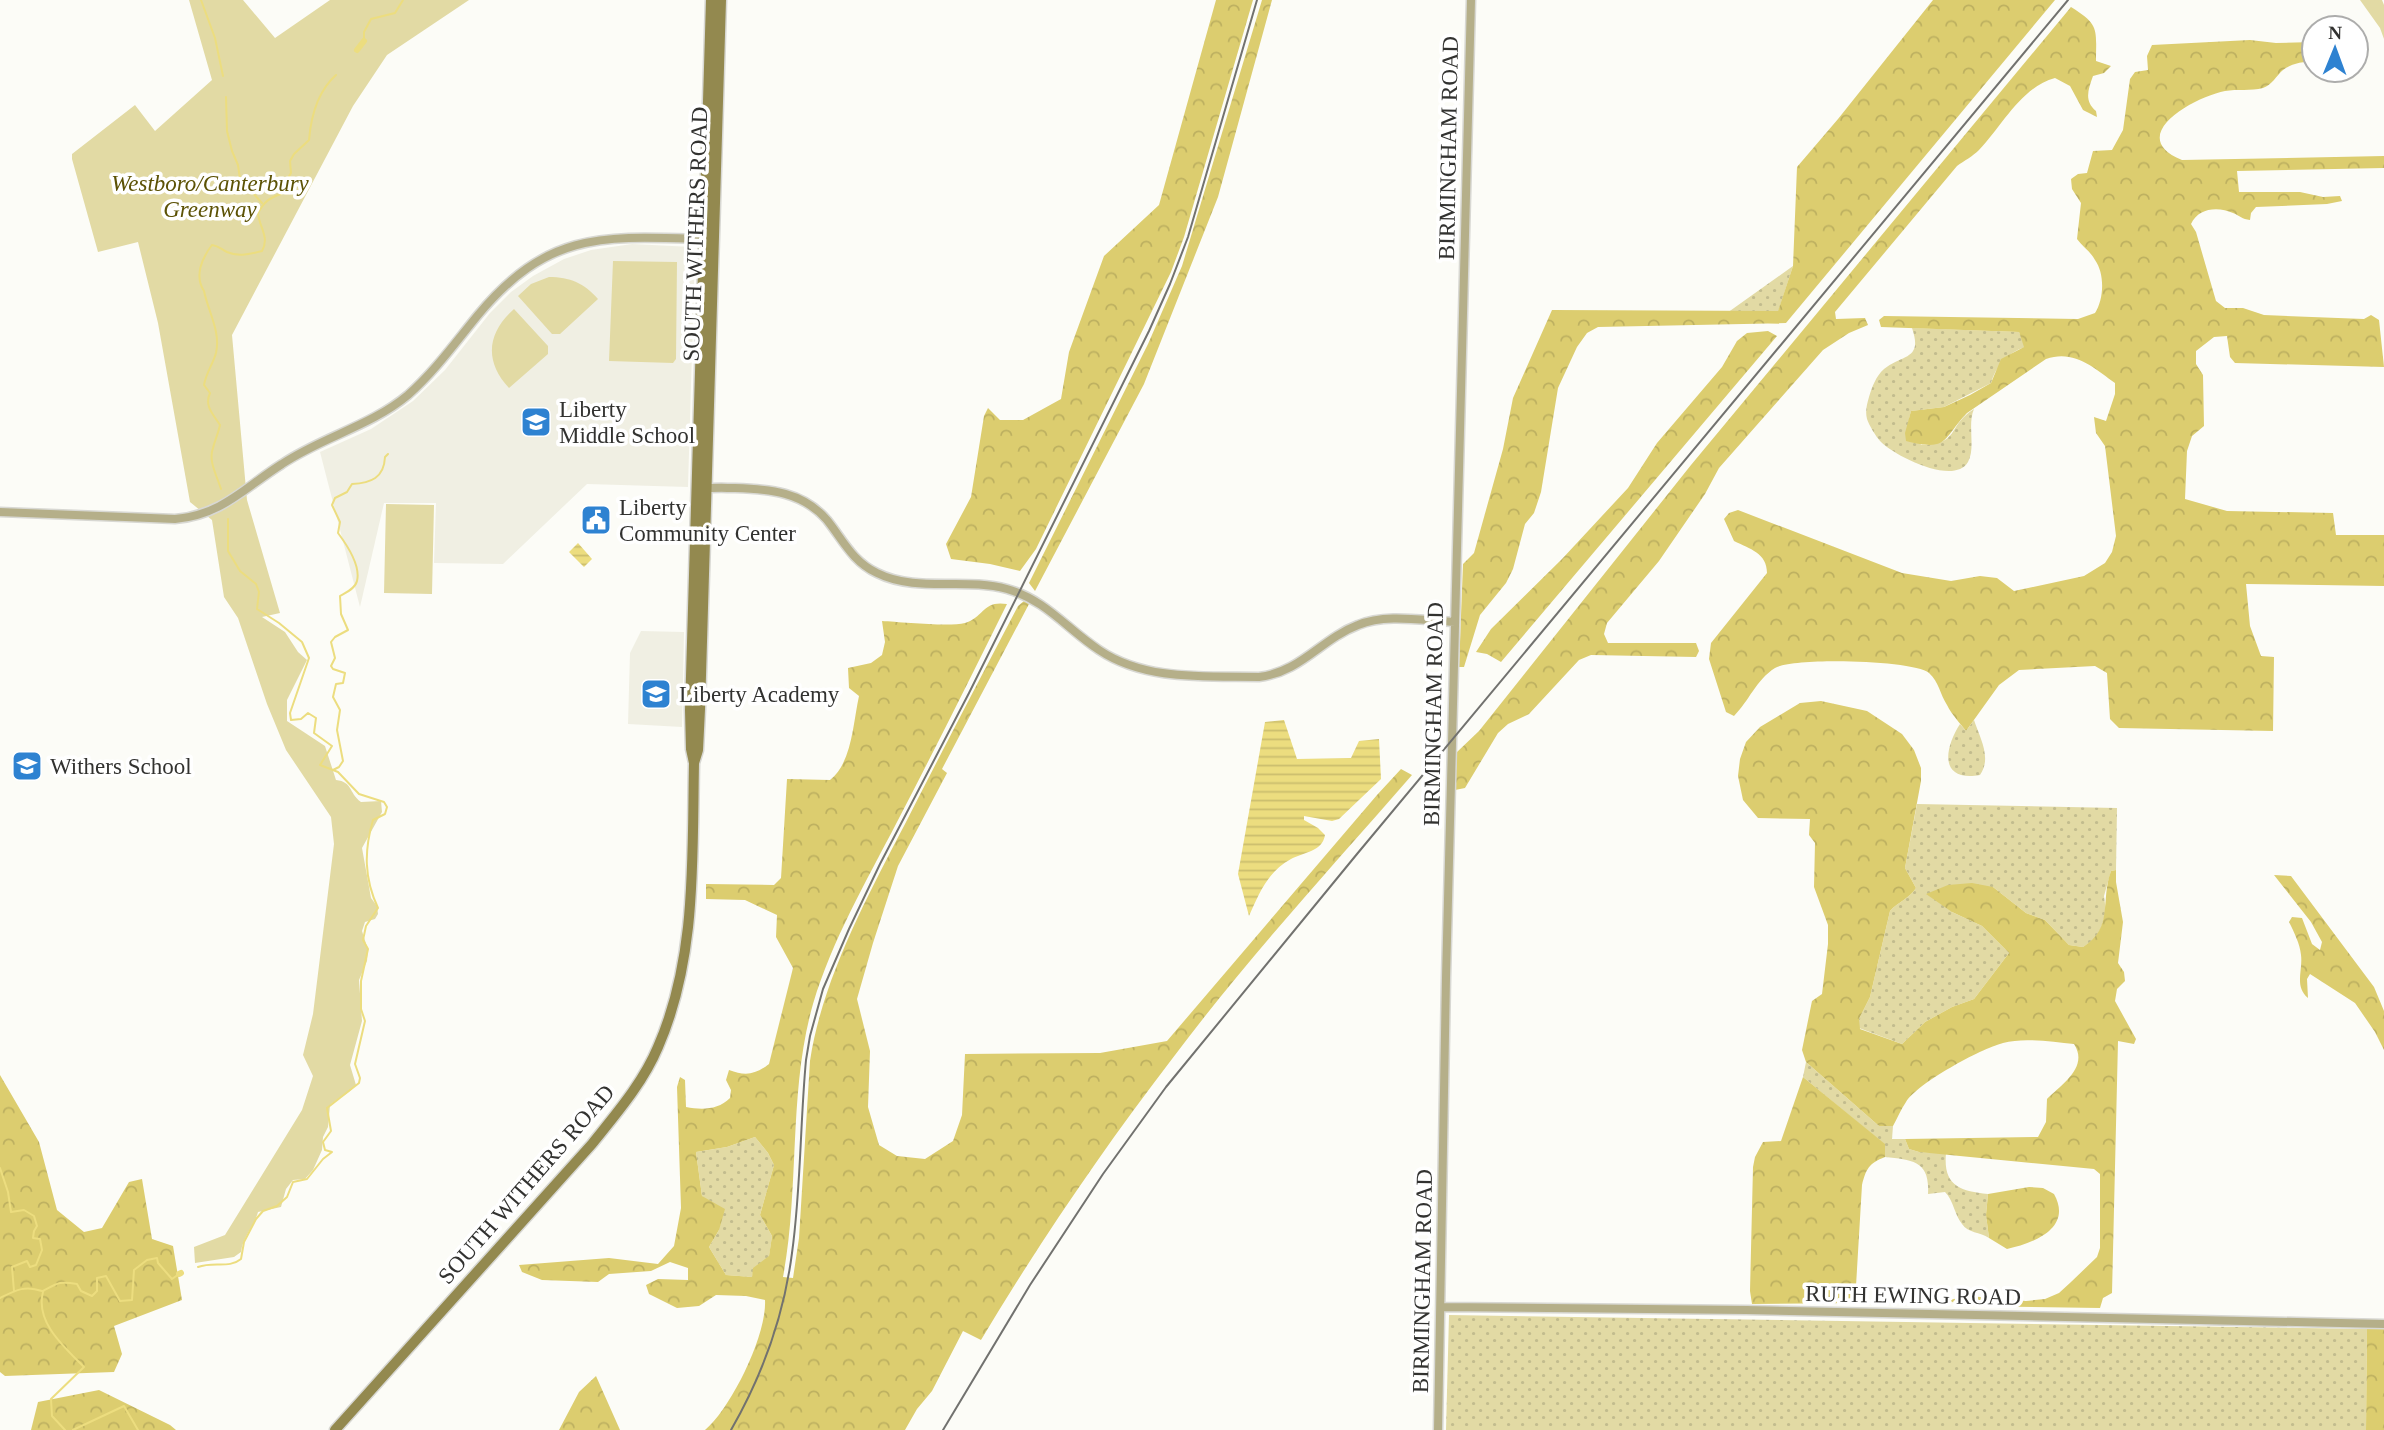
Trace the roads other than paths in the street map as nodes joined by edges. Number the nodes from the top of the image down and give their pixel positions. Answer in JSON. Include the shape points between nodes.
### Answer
{"nodes":[{"id":1,"x":711,"y":0,"type":"edge"},
{"id":2,"x":721,"y":0,"type":"edge"},
{"id":3,"x":1471,"y":0,"type":"edge"},
{"id":4,"x":714,"y":233,"type":"junction"},
{"id":5,"x":703,"y":239,"type":"junction"},
{"id":6,"x":714,"y":246,"type":"junction"},
{"id":7,"x":700,"y":487,"type":"junction"},
{"id":8,"x":0,"y":512,"type":"edge"},
{"id":9,"x":1455,"y":622,"type":"junction"},
{"id":10,"x":1441,"y":1307,"type":"junction"},
{"id":11,"x":2384,"y":1324,"type":"edge"},
{"id":12,"x":335,"y":1430,"type":"edge"},
{"id":13,"x":1438,"y":1430,"type":"edge"}],
"edges":[{"from":1,"to":5,"type":"main road","name":"SOUTH WITHERS ROAD"},
{"from":2,"to":4,"type":"main road","name":"SOUTH WITHERS ROAD"},
{"from":3,"to":9,"type":"street","name":"BIRMINGHAM ROAD"},
{"from":4,"to":5,"type":"street"},
{"from":4,"to":6,"type":"main road","name":"SOUTH WITHERS ROAD"},
{"from":5,"to":6,"type":"street"},
{"from":5,"to":7,"type":"main road","name":"SOUTH WITHERS ROAD"},
{"from":5,"to":8,"type":"street","via":[[603,238],[565,248],[534,263],[505,285],[405,397],[282,463],[207,513],[175,519]]},
{"from":6,"to":7,"type":"main road","name":"SOUTH WITHERS ROAD"},
{"from":7,"to":9,"type":"street","via":[[763,489],[795,497],[822,515],[852,556],[878,574],[906,582],[1010,590],[1048,607],[1111,657],[1151,671],[1272,676],[1367,622]]},
{"from":7,"to":12,"type":"main road","name":"SOUTH WITHERS ROAD","via":[[699,719],[691,893],[687,946],[658,1048],[629,1097],[592,1144]]},
{"from":9,"to":10,"type":"street","name":"BIRMINGHAM ROAD"},
{"from":10,"to":11,"type":"street","name":"RUTH EWING ROAD"},
{"from":10,"to":13,"type":"street","name":"BIRMINGHAM ROAD"}]}
